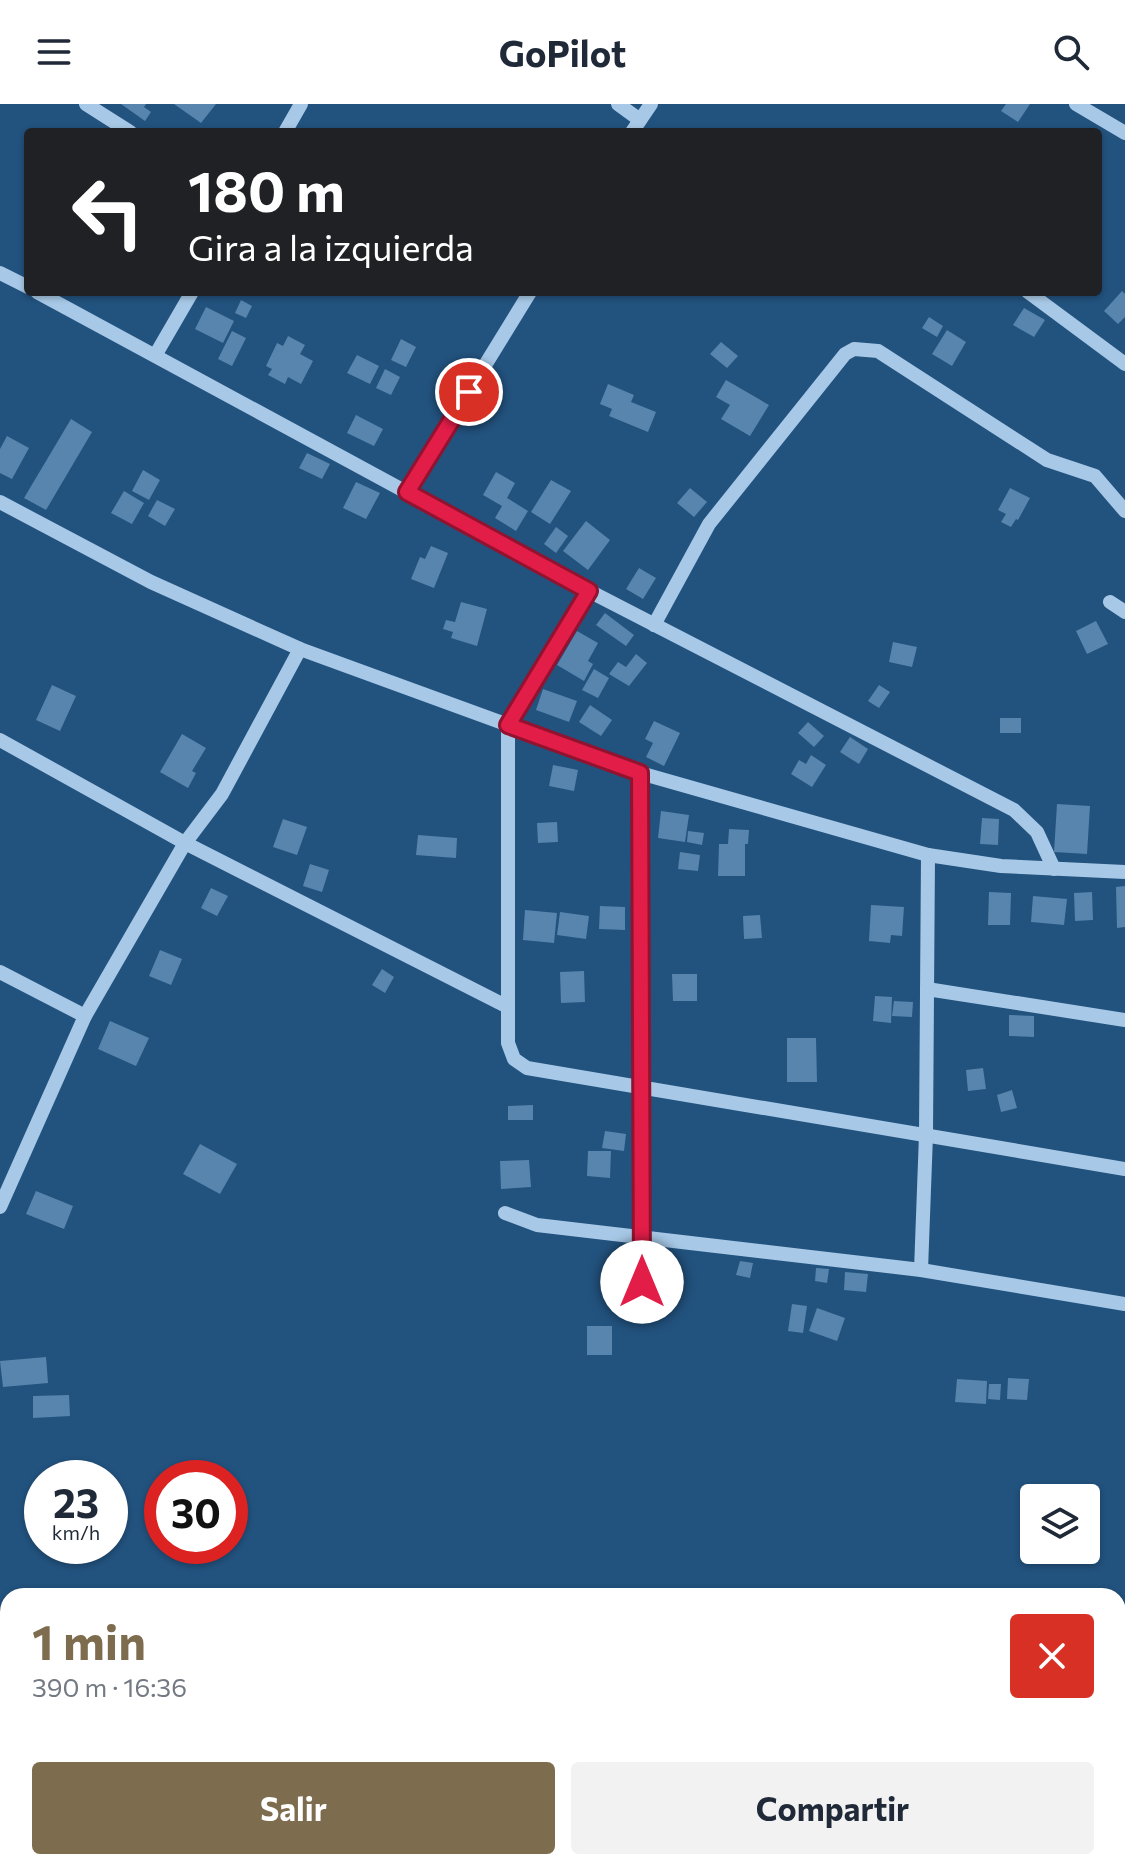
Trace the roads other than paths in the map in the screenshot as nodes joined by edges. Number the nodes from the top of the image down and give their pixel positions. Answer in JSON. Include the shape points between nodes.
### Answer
{"nodes":[{"id":1,"x":86,"y":104,"type":"edge"},
{"id":2,"x":618,"y":104,"type":"edge"},
{"id":3,"x":651,"y":104,"type":"edge"},
{"id":4,"x":1076,"y":104,"type":"edge"},
{"id":5,"x":298,"y":105,"type":"edge"},
{"id":6,"x":636,"y":126,"type":"edge"},
{"id":7,"x":124,"y":128,"type":"edge"},
{"id":8,"x":287,"y":128,"type":"edge"},
{"id":9,"x":1125,"y":133,"type":"edge"},
{"id":10,"x":0,"y":273,"type":"edge"},
{"id":11,"x":24,"y":285,"type":"edge"},
{"id":12,"x":45,"y":296,"type":"edge"},
{"id":13,"x":190,"y":296,"type":"edge"},
{"id":14,"x":528,"y":296,"type":"edge"},
{"id":15,"x":1033,"y":296,"type":"edge"},
{"id":16,"x":156,"y":354,"type":"junction"},
{"id":17,"x":1125,"y":364,"type":"edge"},
{"id":18,"x":407,"y":492,"type":"junction"},
{"id":19,"x":0,"y":502,"type":"edge"},
{"id":20,"x":1125,"y":511,"type":"edge"},
{"id":21,"x":589,"y":591,"type":"junction"},
{"id":22,"x":1110,"y":602,"type":"dead end"},
{"id":23,"x":1125,"y":612,"type":"edge"},
{"id":24,"x":654,"y":625,"type":"junction"},
{"id":25,"x":300,"y":649,"type":"junction"},
{"id":26,"x":508,"y":725,"type":"junction"},
{"id":27,"x":0,"y":740,"type":"edge"},
{"id":28,"x":640,"y":773,"type":"junction"},
{"id":29,"x":185,"y":843,"type":"junction"},
{"id":30,"x":928,"y":855,"type":"junction"},
{"id":31,"x":1054,"y":869,"type":"junction"},
{"id":32,"x":1125,"y":872,"type":"edge"},
{"id":33,"x":0,"y":972,"type":"edge"},
{"id":34,"x":927,"y":989,"type":"junction"},
{"id":35,"x":508,"y":1007,"type":"junction"},
{"id":36,"x":85,"y":1016,"type":"junction"},
{"id":37,"x":1125,"y":1020,"type":"edge"},
{"id":38,"x":642,"y":1087,"type":"junction"},
{"id":39,"x":926,"y":1135,"type":"junction"},
{"id":40,"x":1125,"y":1169,"type":"edge"},
{"id":41,"x":0,"y":1207,"type":"edge"},
{"id":42,"x":505,"y":1213,"type":"dead end"},
{"id":43,"x":642,"y":1236,"type":"junction"},
{"id":44,"x":921,"y":1270,"type":"junction"},
{"id":45,"x":642,"y":1282,"type":"dead end"},
{"id":46,"x":1125,"y":1304,"type":"edge"}],
"edges":[{"from":1,"to":7,"type":"street"},
{"from":2,"to":6,"type":"street"},
{"from":3,"to":6,"type":"street"},
{"from":4,"to":9,"type":"street"},
{"from":5,"to":8,"type":"street"},
{"from":10,"to":11,"type":"street"},
{"from":12,"to":16,"type":"street"},
{"from":13,"to":16,"type":"street"},
{"from":14,"to":18,"type":"street"},
{"from":15,"to":17,"type":"street"},
{"from":16,"to":18,"type":"street"},
{"from":18,"to":21,"type":"street"},
{"from":19,"to":25,"type":"street","via":[[151,582]]},
{"from":20,"to":24,"type":"street","via":[[1095,476],[1047,460],[878,351],[854,349],[709,524]]},
{"from":21,"to":24,"type":"street"},
{"from":21,"to":26,"type":"street"},
{"from":22,"to":23,"type":"street"},
{"from":24,"to":31,"type":"street","via":[[1014,810],[1037,832]]},
{"from":25,"to":26,"type":"street"},
{"from":25,"to":29,"type":"street","via":[[222,794]]},
{"from":26,"to":28,"type":"street"},
{"from":26,"to":35,"type":"street"},
{"from":27,"to":29,"type":"street"},
{"from":28,"to":30,"type":"street"},
{"from":28,"to":38,"type":"street"},
{"from":29,"to":35,"type":"street"},
{"from":29,"to":36,"type":"street"},
{"from":30,"to":31,"type":"street"},
{"from":30,"to":34,"type":"street"},
{"from":31,"to":32,"type":"street"},
{"from":33,"to":36,"type":"street"},
{"from":34,"to":37,"type":"street"},
{"from":34,"to":39,"type":"street"},
{"from":35,"to":38,"type":"street","via":[[508,1043],[514,1059],[527,1068]]},
{"from":36,"to":41,"type":"street"},
{"from":38,"to":39,"type":"street"},
{"from":38,"to":43,"type":"street"},
{"from":39,"to":40,"type":"street"},
{"from":39,"to":44,"type":"street"},
{"from":42,"to":43,"type":"street","via":[[537,1225]]},
{"from":43,"to":44,"type":"street"},
{"from":43,"to":45,"type":"street"},
{"from":44,"to":46,"type":"street"}]}
